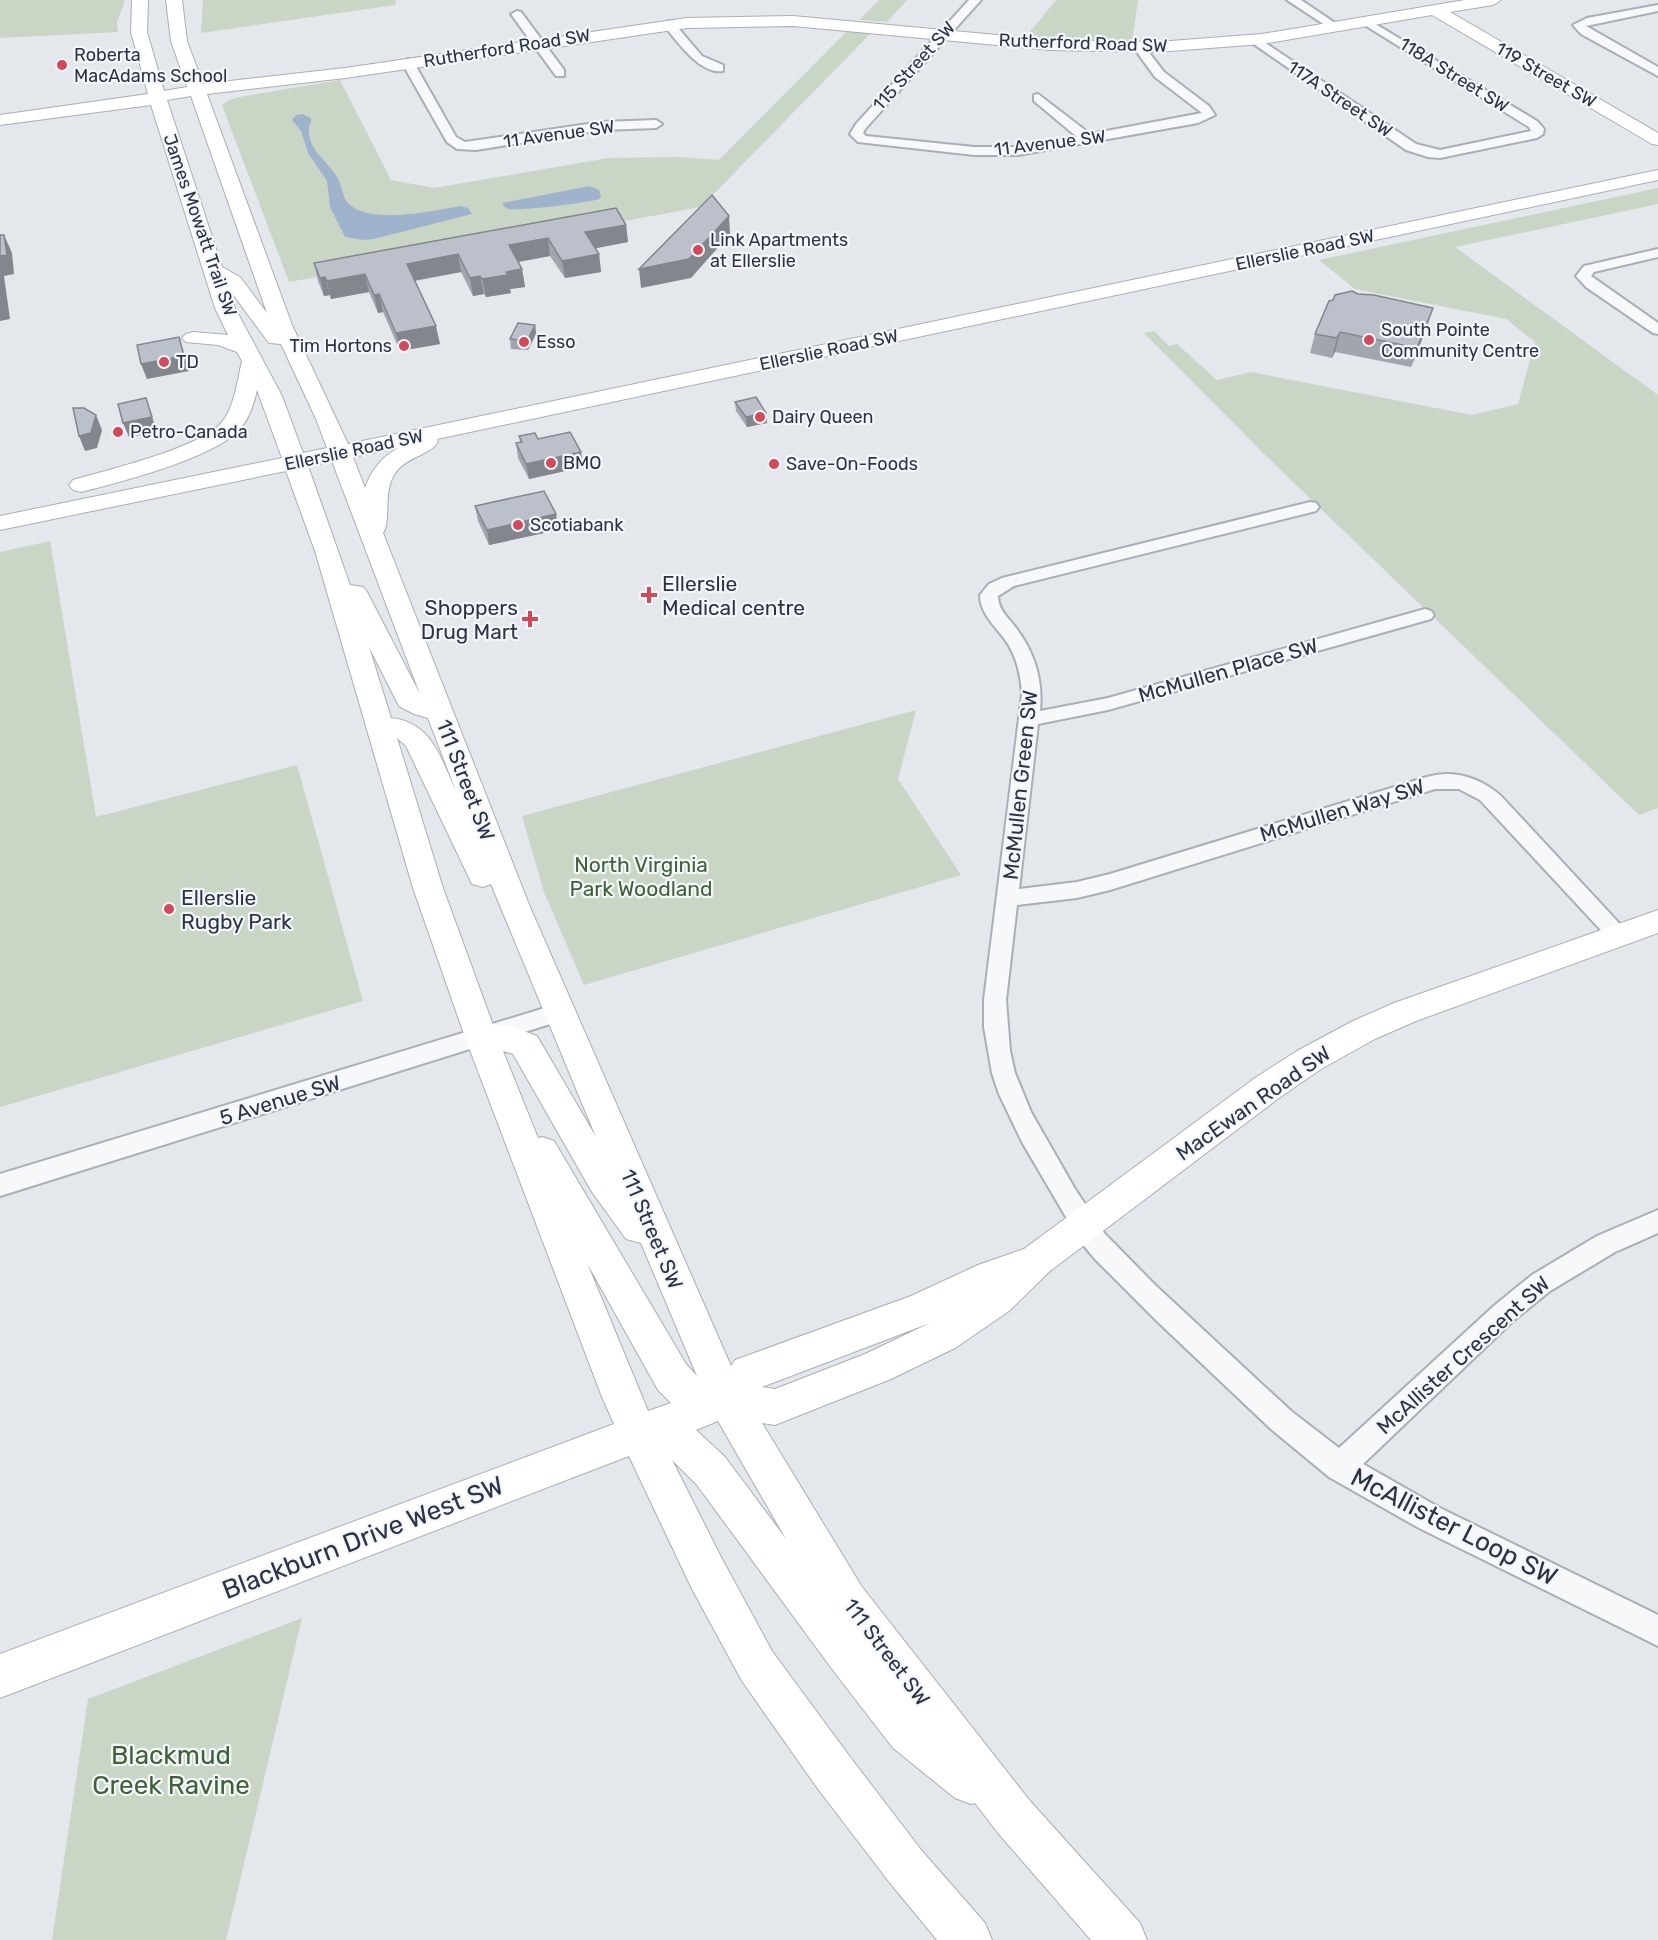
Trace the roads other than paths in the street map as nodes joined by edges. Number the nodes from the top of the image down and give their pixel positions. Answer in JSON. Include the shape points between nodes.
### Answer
{"nodes":[{"id":1,"x":174,"y":0,"type":"edge"},
{"id":2,"x":975,"y":0,"type":"edge"},
{"id":3,"x":1293,"y":0,"type":"edge"},
{"id":4,"x":1495,"y":0,"type":"edge"},
{"id":5,"x":140,"y":7,"type":"edge"},
{"id":6,"x":1658,"y":8,"type":"edge"},
{"id":7,"x":1442,"y":9,"type":"junction"},
{"id":8,"x":659,"y":11,"type":"dead end"},
{"id":9,"x":517,"y":14,"type":"dead end"},
{"id":10,"x":1367,"y":22,"type":"junction"},
{"id":11,"x":669,"y":24,"type":"junction"},
{"id":12,"x":1335,"y":27,"type":"junction"},
{"id":13,"x":1491,"y":31,"type":"junction"},
{"id":14,"x":943,"y":34,"type":"junction"},
{"id":15,"x":1254,"y":40,"type":"junction"},
{"id":16,"x":539,"y":43,"type":"junction"},
{"id":17,"x":158,"y":46,"type":"dead end"},
{"id":18,"x":1140,"y":48,"type":"junction"},
{"id":19,"x":408,"y":63,"type":"junction"},
{"id":20,"x":719,"y":68,"type":"dead end"},
{"id":21,"x":1658,"y":72,"type":"edge"},
{"id":22,"x":560,"y":73,"type":"dead end"},
{"id":23,"x":174,"y":77,"type":"dead end"},
{"id":24,"x":1038,"y":98,"type":"dead end"},
{"id":25,"x":174,"y":100,"type":"junction"},
{"id":26,"x":0,"y":120,"type":"edge"},
{"id":27,"x":656,"y":124,"type":"dead end"},
{"id":28,"x":1658,"y":126,"type":"edge"},
{"id":29,"x":856,"y":134,"type":"joint"},
{"id":30,"x":1088,"y":140,"type":"junction"},
{"id":31,"x":1658,"y":140,"type":"edge"},
{"id":32,"x":196,"y":141,"type":"dead end"},
{"id":33,"x":1428,"y":153,"type":"joint"},
{"id":34,"x":1658,"y":164,"type":"edge"},
{"id":35,"x":1658,"y":175,"type":"edge"},
{"id":36,"x":231,"y":187,"type":"junction"},
{"id":37,"x":254,"y":250,"type":"junction"},
{"id":38,"x":1658,"y":253,"type":"edge"},
{"id":39,"x":213,"y":272,"type":"junction"},
{"id":40,"x":1052,"y":286,"type":"junction"},
{"id":41,"x":225,"y":308,"type":"junction"},
{"id":42,"x":843,"y":328,"type":"dead end"},
{"id":43,"x":1658,"y":330,"type":"edge"},
{"id":44,"x":818,"y":343,"type":"junction"},
{"id":45,"x":249,"y":355,"type":"junction"},
{"id":46,"x":297,"y":357,"type":"junction"},
{"id":47,"x":510,"y":417,"type":"junction"},
{"id":48,"x":309,"y":443,"type":"junction"},
{"id":49,"x":81,"y":485,"type":"junction"},
{"id":50,"x":303,"y":488,"type":"junction"},
{"id":51,"x":50,"y":492,"type":"junction"},
{"id":52,"x":0,"y":501,"type":"edge"},
{"id":53,"x":1310,"y":507,"type":"dead end"},
{"id":54,"x":0,"y":508,"type":"edge"},
{"id":55,"x":0,"y":523,"type":"edge"},
{"id":56,"x":375,"y":548,"type":"junction"},
{"id":57,"x":327,"y":551,"type":"junction"},
{"id":58,"x":1425,"y":615,"type":"dead end"},
{"id":59,"x":439,"y":711,"type":"junction"},
{"id":60,"x":1030,"y":719,"type":"junction"},
{"id":61,"x":381,"y":727,"type":"junction"},
{"id":62,"x":1009,"y":898,"type":"junction"},
{"id":63,"x":1658,"y":921,"type":"edge"},
{"id":64,"x":1619,"y":935,"type":"junction"},
{"id":65,"x":527,"y":938,"type":"junction"},
{"id":66,"x":558,"y":1013,"type":"junction"},
{"id":67,"x":481,"y":1037,"type":"junction"},
{"id":68,"x":503,"y":1093,"type":"junction"},
{"id":69,"x":0,"y":1185,"type":"edge"},
{"id":70,"x":1658,"y":1221,"type":"edge"},
{"id":71,"x":1085,"y":1226,"type":"junction"},
{"id":72,"x":661,"y":1250,"type":"junction"},
{"id":73,"x":714,"y":1404,"type":"junction"},
{"id":74,"x":650,"y":1429,"type":"junction"},
{"id":75,"x":1339,"y":1467,"type":"junction"},
{"id":76,"x":1658,"y":1632,"type":"edge"},
{"id":77,"x":0,"y":1676,"type":"edge"},
{"id":78,"x":1014,"y":1817,"type":"junction"},
{"id":79,"x":968,"y":1940,"type":"edge"},
{"id":80,"x":1123,"y":1940,"type":"edge"}],
"edges":[{"from":1,"to":25,"type":"main road","name":"James Mowatt Trail SW","via":[[179,41]]},
{"from":2,"to":14,"type":"street","name":"115 Street SW"},
{"from":3,"to":12,"type":"street"},
{"from":4,"to":7,"type":"main road","name":"Rutherford Road SW"},
{"from":4,"to":13,"type":"main road","via":[[1479,13],[1481,22]]},
{"from":5,"to":17,"type":"main road"},
{"from":5,"to":25,"type":"main road","name":"James Mowatt Trail SW","via":[[143,53]]},
{"from":6,"to":21,"type":"street","via":[[1579,25]]},
{"from":7,"to":10,"type":"main road","name":"Rutherford Road SW"},
{"from":7,"to":13,"type":"main road","name":"119 Street SW"},
{"from":7,"to":31,"type":"main road","name":"119 Street SW"},
{"from":8,"to":11,"type":"main road"},
{"from":9,"to":16,"type":"street"},
{"from":10,"to":12,"type":"main road","name":"Rutherford Road SW"},
{"from":10,"to":33,"type":"street","name":"118A Street SW","via":[[1533,124],[1539,132],[1531,137],[1447,153]]},
{"from":11,"to":14,"type":"main road","name":"Rutherford Road SW","via":[[772,21]]},
{"from":11,"to":16,"type":"main road","name":"Rutherford Road SW"},
{"from":11,"to":20,"type":"street","via":[[698,58]]},
{"from":12,"to":15,"type":"main road","name":"Rutherford Road SW"},
{"from":13,"to":28,"type":"main road","name":"119 Street SW"},
{"from":14,"to":18,"type":"main road","name":"Rutherford Road SW","via":[[1050,45]]},
{"from":14,"to":29,"type":"street","name":"115 Street SW"},
{"from":15,"to":18,"type":"main road","name":"Rutherford Road SW"},
{"from":15,"to":33,"type":"street","name":"117A Street SW","via":[[1411,147]]},
{"from":16,"to":19,"type":"main road","name":"Rutherford Road SW"},
{"from":16,"to":22,"type":"street"},
{"from":18,"to":30,"type":"street","name":"11 Avenue SW","via":[[1155,71],[1209,115]]},
{"from":19,"to":25,"type":"main road","name":"Rutherford Road SW"},
{"from":19,"to":27,"type":"street","name":"11 Avenue SW","via":[[451,139],[462,146],[602,126]]},
{"from":23,"to":25,"type":"main road"},
{"from":24,"to":30,"type":"street"},
{"from":25,"to":26,"type":"main road","name":"Rutherford Road SW"},
{"from":25,"to":36,"type":"main road","name":"James Mowatt Trail SW"},
{"from":25,"to":39,"type":"main road","name":"James Mowatt Trail SW"},
{"from":29,"to":30,"type":"street","name":"11 Avenue SW","via":[[872,141],[986,151],[1034,149]]},
{"from":32,"to":36,"type":"main road","via":[[215,172]]},
{"from":34,"to":40,"type":"main road","name":"Ellerslie Road SW"},
{"from":35,"to":44,"type":"main road","name":"Ellerslie Road SW"},
{"from":36,"to":37,"type":"main road","name":"James Mowatt Trail SW"},
{"from":37,"to":39,"type":"main road","via":[[238,264]]},
{"from":37,"to":46,"type":"main road","name":"James Mowatt Trail SW"},
{"from":38,"to":43,"type":"street","via":[[1589,268],[1583,276]]},
{"from":39,"to":41,"type":"main road","name":"James Mowatt Trail SW"},
{"from":39,"to":46,"type":"main road","via":[[235,281],[262,324]]},
{"from":40,"to":42,"type":"main road","name":"Ellerslie Road SW"},
{"from":40,"to":44,"type":"main road","via":[[963,312]]},
{"from":41,"to":45,"type":"main road","name":"James Mowatt Trail SW"},
{"from":41,"to":45,"type":"main road","via":[[212,329],[193,338],[221,339]]},
{"from":44,"to":47,"type":"main road","name":"Ellerslie Road SW"},
{"from":44,"to":48,"type":"main road","name":"Ellerslie Road SW"},
{"from":45,"to":48,"type":"main road","name":"James Mowatt Trail SW","via":[[271,396]]},
{"from":45,"to":49,"type":"main road","via":[[243,404],[231,426],[183,454]]},
{"from":46,"to":48,"type":"main road","name":"James Mowatt Trail SW"},
{"from":47,"to":48,"type":"main road","name":"Ellerslie Road SW"},
{"from":47,"to":56,"type":"main road","via":[[411,448],[385,470],[372,501]]},
{"from":48,"to":49,"type":"main road","name":"Ellerslie Road SW"},
{"from":48,"to":50,"type":"main road"},
{"from":48,"to":55,"type":"main road","via":[[74,499]]},
{"from":48,"to":56,"type":"main road","name":"111 Street SW"},
{"from":49,"to":51,"type":"main road","name":"Ellerslie Road SW"},
{"from":50,"to":55,"type":"main road","via":[[291,475],[269,473]]},
{"from":50,"to":57,"type":"main road"},
{"from":51,"to":52,"type":"main road","name":"Ellerslie Road SW"},
{"from":51,"to":54,"type":"main road"},
{"from":53,"to":60,"type":"street","name":"McMullen Green SW","via":[[1008,582],[991,591],[991,608],[1012,635],[1027,667],[1032,694]]},
{"from":56,"to":59,"type":"main road","name":"111 Street SW"},
{"from":57,"to":59,"type":"main road","via":[[357,596],[409,700]]},
{"from":57,"to":61,"type":"main road"},
{"from":58,"to":60,"type":"street","name":"McMullen Place SW","via":[[1108,704]]},
{"from":59,"to":65,"type":"main road","name":"111 Street SW"},
{"from":60,"to":62,"type":"street","name":"McMullen Green SW"},
{"from":61,"to":65,"type":"main road","via":[[402,729],[418,742],[488,887],[513,925]]},
{"from":61,"to":67,"type":"main road","via":[[428,888]]},
{"from":62,"to":64,"type":"street","name":"McMullen Way SW","via":[[1092,887],[1434,782],[1459,780],[1494,801]]},
{"from":62,"to":71,"type":"street","name":"McMullen Green SW","via":[[995,1000],[1001,1071],[1024,1126]]},
{"from":63,"to":64,"type":"main road","name":"MacEwan Road SW"},
{"from":64,"to":71,"type":"main road","name":"MacEwan Road SW","via":[[1414,1008],[1332,1047],[1267,1088]]},
{"from":65,"to":66,"type":"main road","name":"111 Street SW"},
{"from":66,"to":67,"type":"street","name":"5 Avenue SW"},
{"from":66,"to":72,"type":"main road","name":"111 Street SW"},
{"from":67,"to":68,"type":"main road"},
{"from":67,"to":69,"type":"street","name":"5 Avenue SW"},
{"from":67,"to":72,"type":"main road","via":[[507,1038],[525,1045],[604,1181],[630,1218]]},
{"from":68,"to":73,"type":"main road","via":[[541,1148],[672,1377]]},
{"from":68,"to":74,"type":"main road"},
{"from":70,"to":75,"type":"street","name":"McAllister Crescent SW","via":[[1606,1244],[1534,1288]]},
{"from":71,"to":73,"type":"main road","name":"MacEwan Road SW","via":[[1037,1260],[977,1314],[879,1367],[775,1407]]},
{"from":71,"to":75,"type":"street","name":"McAllister Loop SW","via":[[1103,1250],[1281,1420]]},
{"from":72,"to":73,"type":"main road","name":"111 Street SW"},
{"from":73,"to":74,"type":"main road","name":"Blackburn Drive West SW"},
{"from":73,"to":78,"type":"main road","name":"111 Street SW","via":[[847,1602]]},
{"from":74,"to":77,"type":"main road","name":"Blackburn Drive West SW"},
{"from":74,"to":78,"type":"main road","via":[[711,1471],[909,1732]]},
{"from":74,"to":79,"type":"main road","via":[[707,1574],[757,1666],[870,1820]]},
{"from":75,"to":76,"type":"street","name":"McAllister Loop SW","via":[[1400,1503]]},
{"from":78,"to":80,"type":"main road","name":"111 Street SW"}]}
